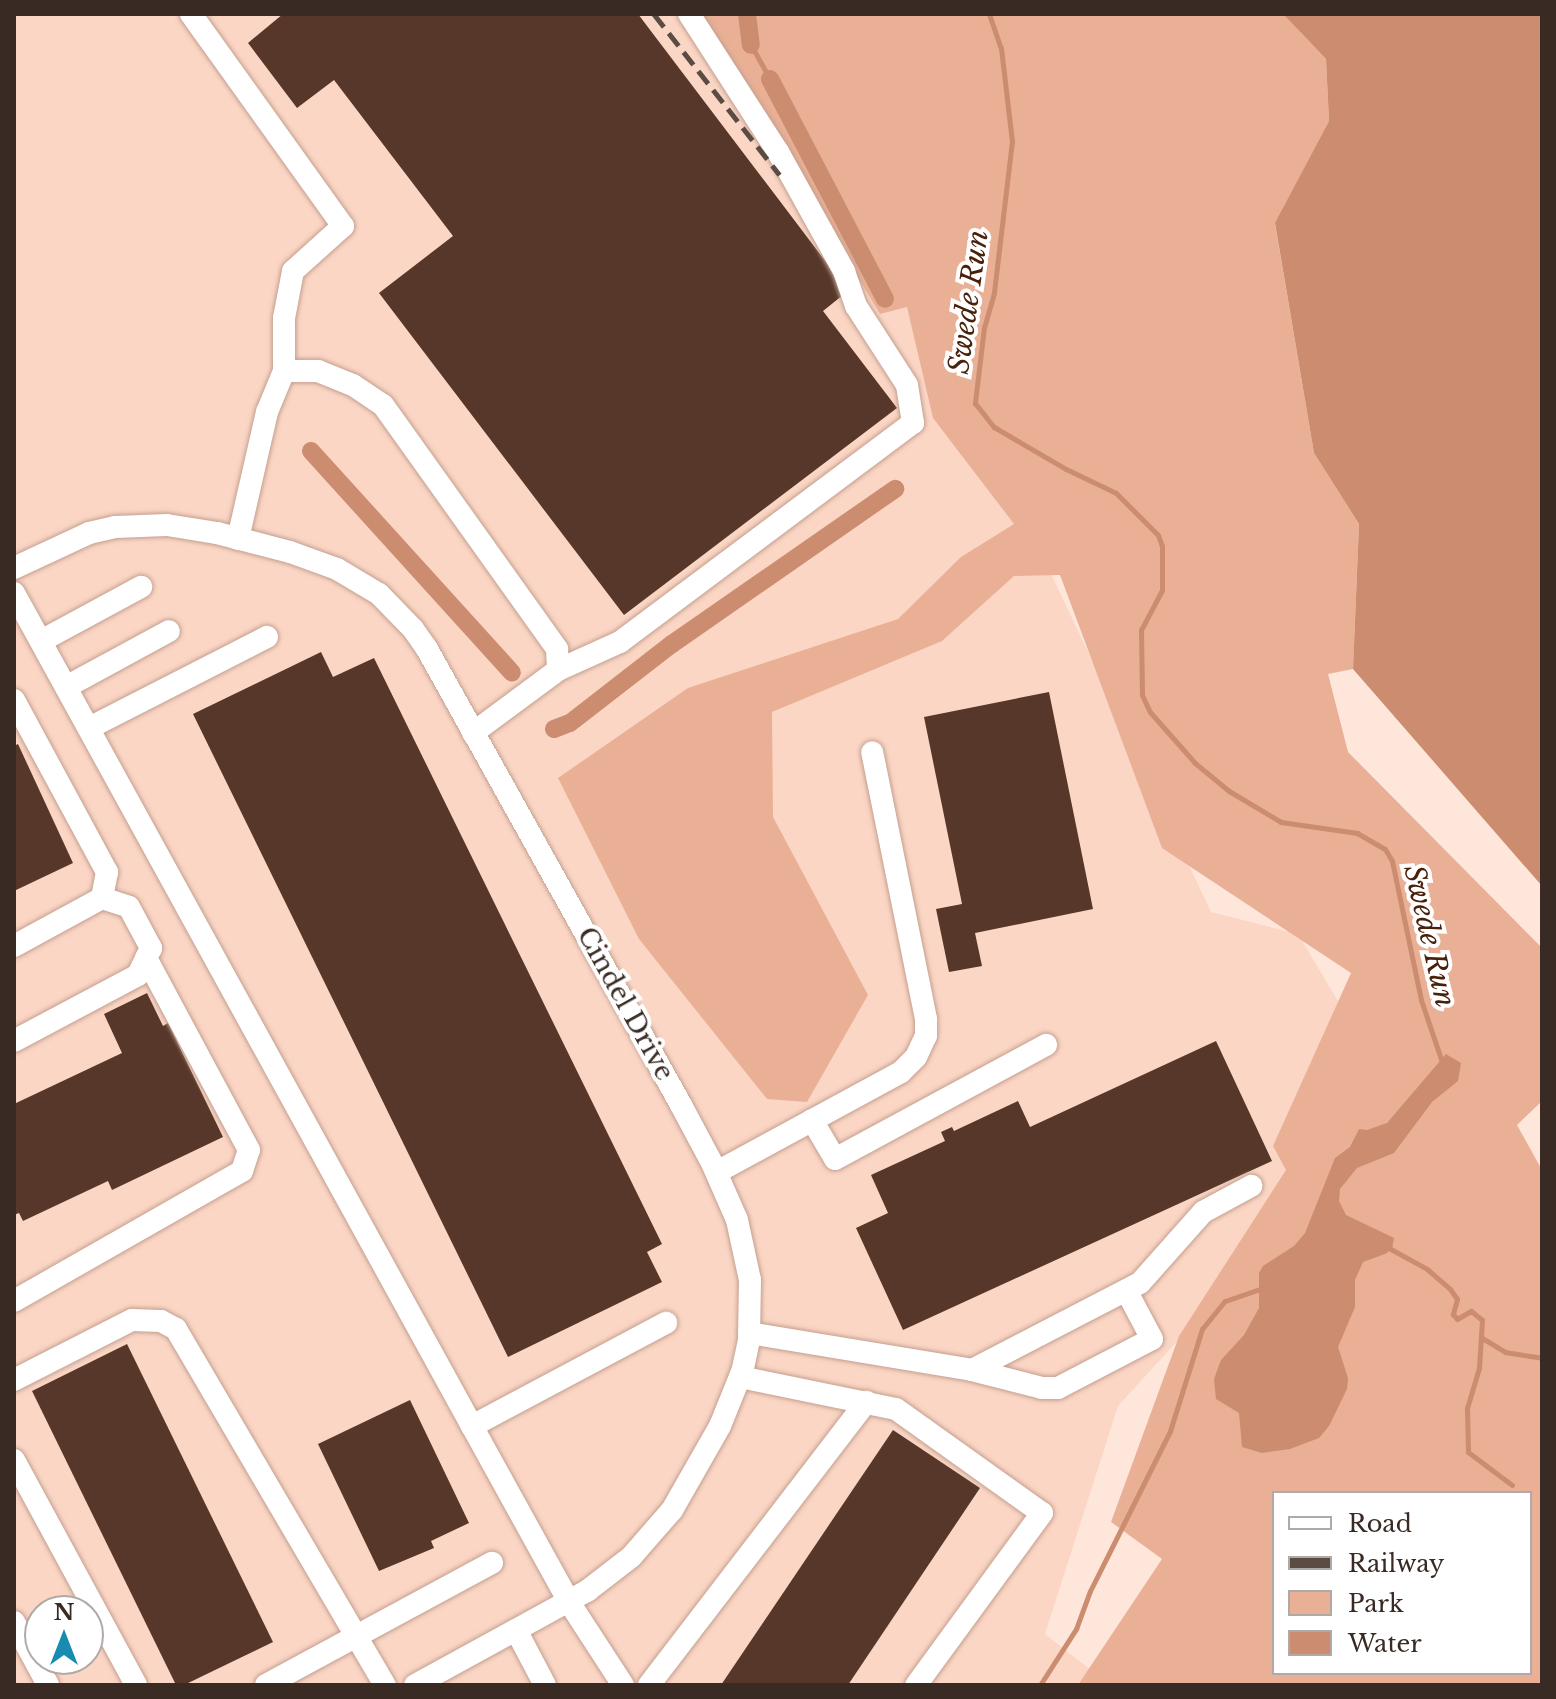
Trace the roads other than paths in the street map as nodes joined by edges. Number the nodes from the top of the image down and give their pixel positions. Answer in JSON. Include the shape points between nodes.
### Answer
{"nodes":[{"id":1,"x":191,"y":14,"type":"edge"},
{"id":2,"x":689,"y":14,"type":"edge"},
{"id":3,"x":284,"y":371,"type":"junction"},
{"id":4,"x":238,"y":539,"type":"junction"},
{"id":5,"x":14,"y":568,"type":"edge"},
{"id":6,"x":141,"y":587,"type":"dead end"},
{"id":7,"x":14,"y":593,"type":"edge"},
{"id":8,"x":169,"y":631,"type":"dead end"},
{"id":9,"x":267,"y":637,"type":"dead end"},
{"id":10,"x":41,"y":641,"type":"junction"},
{"id":11,"x":558,"y":670,"type":"junction"},
{"id":12,"x":66,"y":687,"type":"junction"},
{"id":13,"x":14,"y":700,"type":"edge"},
{"id":14,"x":89,"y":728,"type":"junction"},
{"id":15,"x":473,"y":733,"type":"junction"},
{"id":16,"x":872,"y":752,"type":"dead end"},
{"id":17,"x":102,"y":898,"type":"junction"},
{"id":18,"x":14,"y":946,"type":"edge"},
{"id":19,"x":146,"y":958,"type":"junction"},
{"id":20,"x":14,"y":1041,"type":"edge"},
{"id":21,"x":1046,"y":1045,"type":"dead end"},
{"id":22,"x":812,"y":1120,"type":"junction"},
{"id":23,"x":717,"y":1172,"type":"junction"},
{"id":24,"x":1251,"y":1186,"type":"dead end"},
{"id":25,"x":1126,"y":1290,"type":"junction"},
{"id":26,"x":14,"y":1301,"type":"edge"},
{"id":27,"x":666,"y":1323,"type":"dead end"},
{"id":28,"x":749,"y":1333,"type":"junction"},
{"id":29,"x":972,"y":1370,"type":"junction"},
{"id":30,"x":740,"y":1377,"type":"junction"},
{"id":31,"x":14,"y":1380,"type":"edge"},
{"id":32,"x":866,"y":1402,"type":"junction"},
{"id":33,"x":472,"y":1426,"type":"junction"},
{"id":34,"x":14,"y":1460,"type":"edge"},
{"id":35,"x":492,"y":1563,"type":"dead end"},
{"id":36,"x":569,"y":1602,"type":"junction"},
{"id":37,"x":14,"y":1622,"type":"edge"},
{"id":38,"x":516,"y":1630,"type":"junction"},
{"id":39,"x":357,"y":1636,"type":"junction"},
{"id":40,"x":48,"y":1685,"type":"edge"},
{"id":41,"x":136,"y":1685,"type":"edge"},
{"id":42,"x":266,"y":1685,"type":"edge"},
{"id":43,"x":385,"y":1685,"type":"edge"},
{"id":44,"x":415,"y":1685,"type":"edge"},
{"id":45,"x":545,"y":1685,"type":"edge"},
{"id":46,"x":623,"y":1685,"type":"edge"},
{"id":47,"x":649,"y":1685,"type":"edge"},
{"id":48,"x":916,"y":1685,"type":"edge"}],
"edges":[{"from":1,"to":3,"type":"street","via":[[343,226],[293,271],[284,318]]},
{"from":2,"to":11,"type":"street","via":[[778,152],[844,271],[856,306],[907,385],[913,423],[620,642]]},
{"from":3,"to":4,"type":"street","via":[[267,412]]},
{"from":3,"to":11,"type":"street","via":[[318,371],[383,405],[557,649]]},
{"from":4,"to":5,"type":"street","name":"Cindel Drive","via":[[167,525],[115,527],[63,542]]},
{"from":4,"to":15,"type":"street","name":"Cindel Drive","via":[[337,569],[379,594],[427,649]]},
{"from":6,"to":10,"type":"street"},
{"from":7,"to":10,"type":"street"},
{"from":8,"to":12,"type":"street"},
{"from":9,"to":14,"type":"street"},
{"from":10,"to":12,"type":"street"},
{"from":11,"to":15,"type":"street"},
{"from":12,"to":14,"type":"street"},
{"from":13,"to":17,"type":"street","via":[[107,872]]},
{"from":14,"to":33,"type":"street"},
{"from":15,"to":23,"type":"street","name":"Cindel Drive"},
{"from":16,"to":22,"type":"street","via":[[926,1036],[901,1072]]},
{"from":17,"to":18,"type":"street"},
{"from":17,"to":19,"type":"street","via":[[129,907],[151,948]]},
{"from":19,"to":20,"type":"street","via":[[138,975]]},
{"from":19,"to":26,"type":"street","via":[[249,1150],[242,1171]]},
{"from":21,"to":22,"type":"street","via":[[835,1159]]},
{"from":22,"to":23,"type":"street"},
{"from":23,"to":28,"type":"street","name":"Cindel Drive","via":[[745,1249]]},
{"from":24,"to":25,"type":"street","via":[[1203,1212],[1140,1283]]},
{"from":25,"to":29,"type":"street"},
{"from":25,"to":29,"type":"street","via":[[1152,1339],[1058,1388]]},
{"from":27,"to":33,"type":"street"},
{"from":28,"to":29,"type":"street"},
{"from":28,"to":30,"type":"street","name":"Cindel Drive"},
{"from":30,"to":32,"type":"street"},
{"from":30,"to":36,"type":"street","name":"Cindel Drive","via":[[705,1455],[662,1523],[631,1557]]},
{"from":31,"to":39,"type":"street","via":[[132,1320],[161,1321],[176,1329]]},
{"from":32,"to":47,"type":"street"},
{"from":32,"to":48,"type":"street","via":[[896,1409],[1042,1513]]},
{"from":33,"to":36,"type":"street"},
{"from":34,"to":41,"type":"street"},
{"from":35,"to":39,"type":"street"},
{"from":36,"to":38,"type":"street","name":"Cindel Drive"},
{"from":36,"to":46,"type":"street"},
{"from":37,"to":40,"type":"street"},
{"from":38,"to":44,"type":"street","name":"Cindel Drive"},
{"from":38,"to":45,"type":"street"},
{"from":39,"to":42,"type":"street"},
{"from":39,"to":43,"type":"street"}]}
